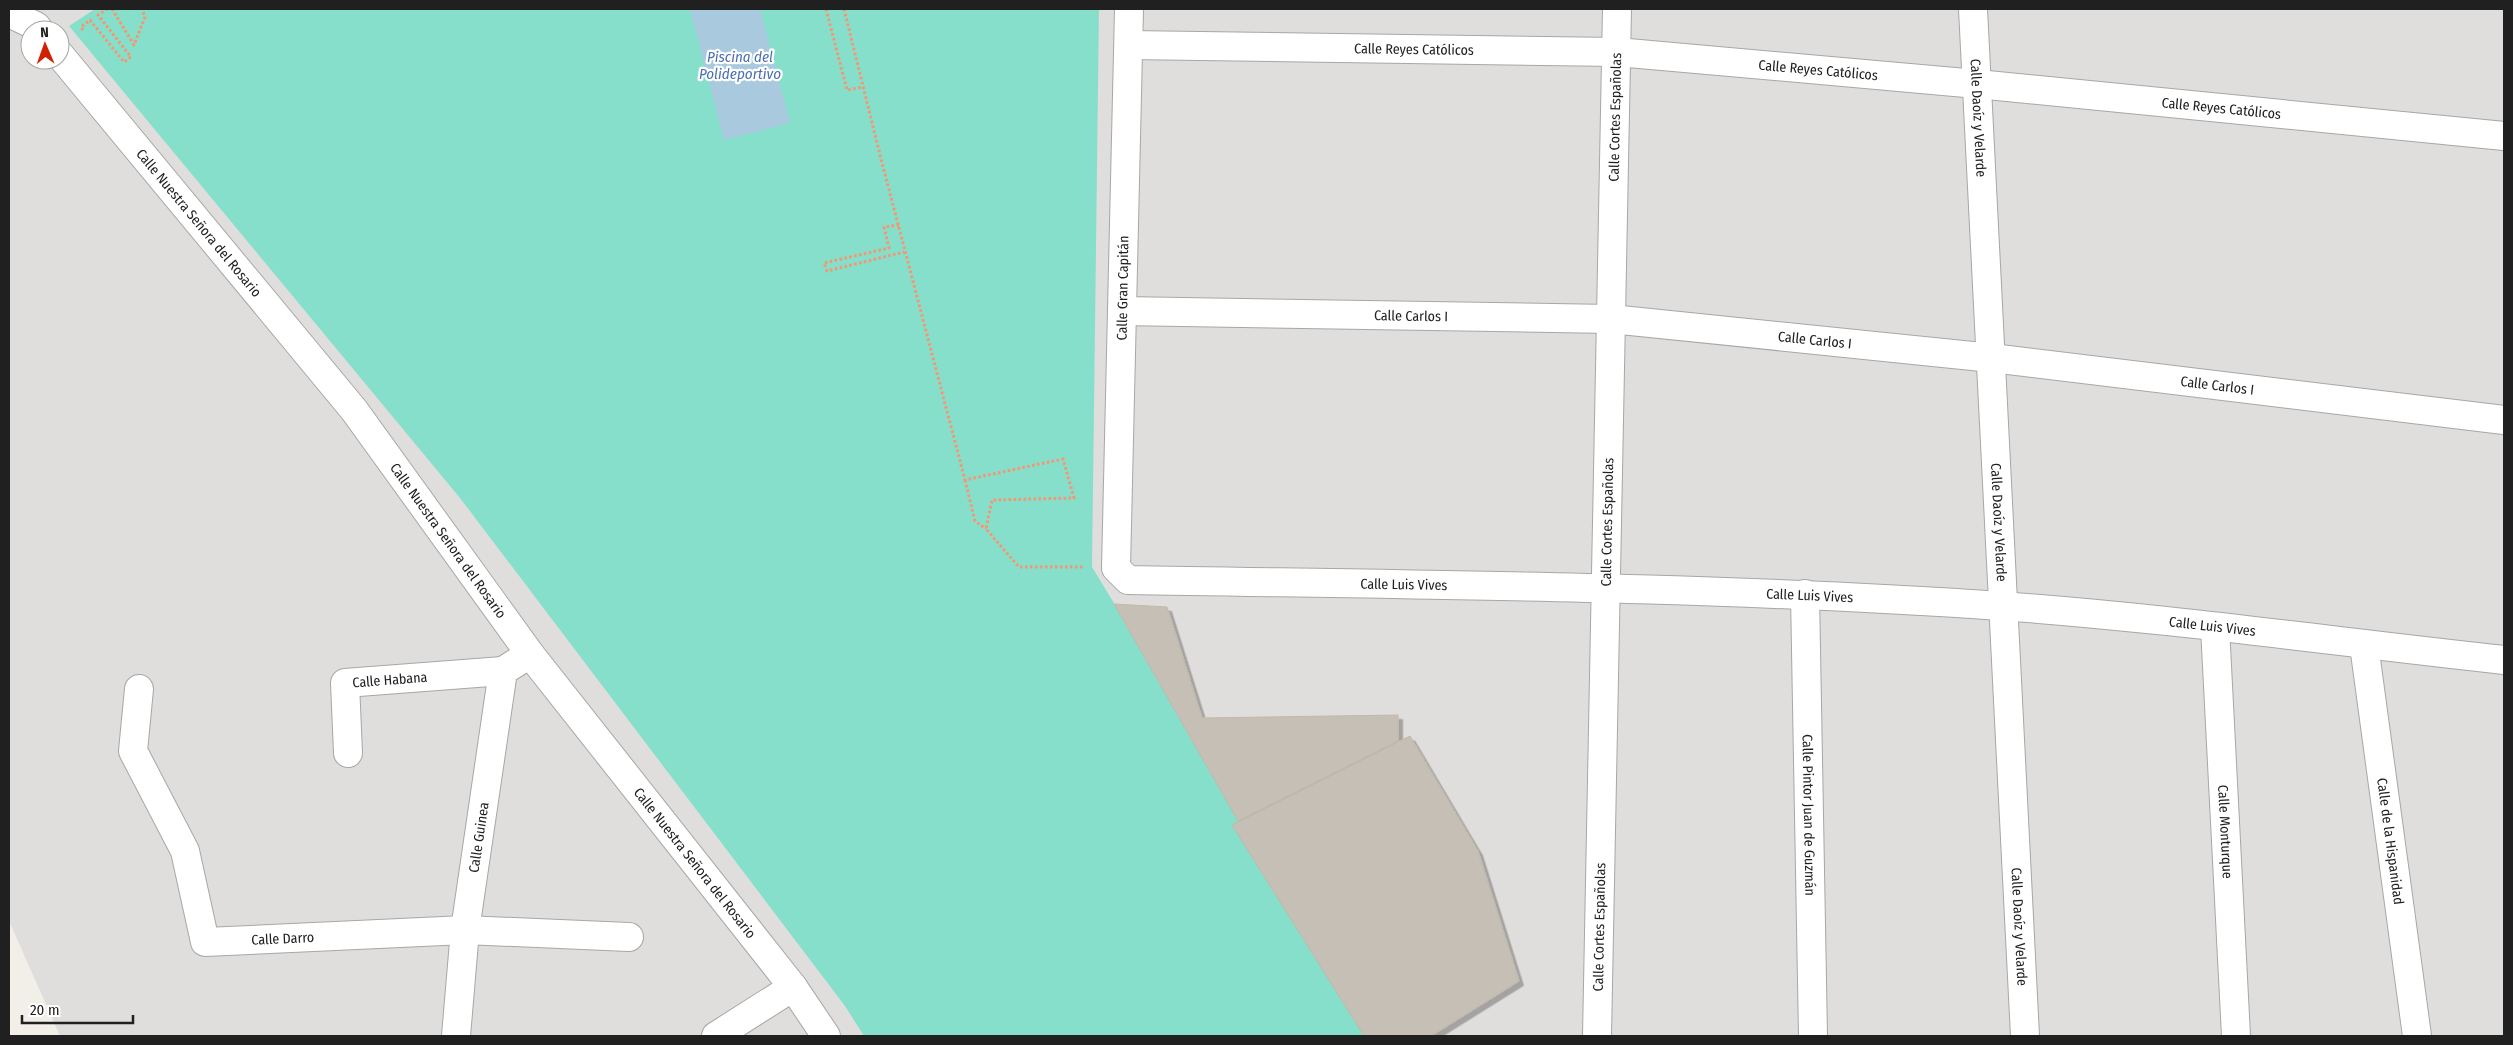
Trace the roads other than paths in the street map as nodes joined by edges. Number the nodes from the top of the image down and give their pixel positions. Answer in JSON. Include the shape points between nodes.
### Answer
{"nodes":[{"id":1,"x":1129,"y":9,"type":"edge"},
{"id":2,"x":1617,"y":9,"type":"edge"},
{"id":3,"x":1973,"y":9,"type":"edge"},
{"id":4,"x":9,"y":12,"type":"edge"},
{"id":5,"x":24,"y":20,"type":"edge"},
{"id":6,"x":1129,"y":45,"type":"junction"},
{"id":7,"x":1617,"y":52,"type":"junction"},
{"id":8,"x":70,"y":67,"type":"edge"},
{"id":9,"x":1976,"y":84,"type":"junction"},
{"id":10,"x":2504,"y":136,"type":"edge"},
{"id":11,"x":1122,"y":311,"type":"junction"},
{"id":12,"x":1611,"y":319,"type":"junction"},
{"id":13,"x":1992,"y":358,"type":"junction"},
{"id":14,"x":2504,"y":420,"type":"edge"},
{"id":15,"x":1104,"y":568,"type":"joint"},
{"id":16,"x":1606,"y":588,"type":"junction"},
{"id":17,"x":1805,"y":594,"type":"junction"},
{"id":18,"x":2005,"y":606,"type":"junction"},
{"id":19,"x":2215,"y":627,"type":"junction"},
{"id":20,"x":2364,"y":645,"type":"junction"},
{"id":21,"x":530,"y":654,"type":"junction"},
{"id":22,"x":2504,"y":660,"type":"edge"},
{"id":23,"x":503,"y":671,"type":"junction"},
{"id":24,"x":139,"y":689,"type":"dead end"},
{"id":25,"x":348,"y":753,"type":"dead end"},
{"id":26,"x":465,"y":930,"type":"junction"},
{"id":27,"x":629,"y":937,"type":"dead end"},
{"id":28,"x":793,"y":987,"type":"junction"},
{"id":29,"x":456,"y":1036,"type":"edge"},
{"id":30,"x":716,"y":1036,"type":"edge"},
{"id":31,"x":826,"y":1036,"type":"edge"},
{"id":32,"x":1597,"y":1036,"type":"edge"},
{"id":33,"x":1813,"y":1036,"type":"edge"},
{"id":34,"x":2025,"y":1036,"type":"edge"},
{"id":35,"x":2236,"y":1036,"type":"edge"},
{"id":36,"x":2417,"y":1036,"type":"edge"}],
"edges":[{"from":1,"to":6,"type":"street","name":"Calle Gran Capitán"},
{"from":2,"to":7,"type":"street","name":"Calle Cortes Españolas"},
{"from":3,"to":9,"type":"street","name":"Calle Daoíz y Velarde"},
{"from":4,"to":5,"type":"street"},
{"from":6,"to":7,"type":"street","name":"Calle Reyes Católicos"},
{"from":6,"to":11,"type":"street","name":"Calle Gran Capitán"},
{"from":7,"to":9,"type":"street","name":"Calle Reyes Católicos"},
{"from":7,"to":12,"type":"street","name":"Calle Cortes Españolas"},
{"from":8,"to":21,"type":"street","name":"Calle Nuestra Señora del Rosario","via":[[354,410]]},
{"from":9,"to":10,"type":"street","name":"Calle Reyes Católicos"},
{"from":9,"to":13,"type":"street","name":"Calle Daoíz y Velarde"},
{"from":11,"to":12,"type":"street","name":"Calle Carlos I"},
{"from":11,"to":15,"type":"street","name":"Calle Gran Capitán"},
{"from":12,"to":13,"type":"street","name":"Calle Carlos I"},
{"from":12,"to":16,"type":"street","name":"Calle Cortes Españolas"},
{"from":13,"to":14,"type":"street","name":"Calle Carlos I"},
{"from":13,"to":18,"type":"street","name":"Calle Daoíz y Velarde"},
{"from":15,"to":16,"type":"street","name":"Calle Luis Vives","via":[[1128,580]]},
{"from":16,"to":17,"type":"street","name":"Calle Luis Vives"},
{"from":16,"to":32,"type":"street","name":"Calle Cortes Españolas"},
{"from":17,"to":18,"type":"street","name":"Calle Luis Vives"},
{"from":17,"to":33,"type":"street","name":"Calle Pintor Juan de Guzmán"},
{"from":18,"to":19,"type":"street","name":"Calle Luis Vives"},
{"from":18,"to":34,"type":"street","name":"Calle Daoíz y Velarde"},
{"from":19,"to":20,"type":"street","name":"Calle Luis Vives"},
{"from":19,"to":35,"type":"street","name":"Calle Monturque"},
{"from":20,"to":22,"type":"street","name":"Calle Luis Vives"},
{"from":20,"to":36,"type":"street","name":"Calle de la Hispanidad"},
{"from":21,"to":23,"type":"street"},
{"from":21,"to":28,"type":"street","name":"Calle Nuestra Señora del Rosario"},
{"from":23,"to":25,"type":"street","name":"Calle Habana","via":[[345,684]]},
{"from":23,"to":26,"type":"street","name":"Calle Guinea"},
{"from":24,"to":26,"type":"street","name":"Calle Darro","via":[[133,751],[185,851],[205,942]]},
{"from":26,"to":27,"type":"street","name":"Calle Darro"},
{"from":26,"to":29,"type":"street","name":"Calle Guinea"},
{"from":28,"to":30,"type":"street"},
{"from":28,"to":31,"type":"street","name":"Calle Nuestra Señora del Rosario"}]}
